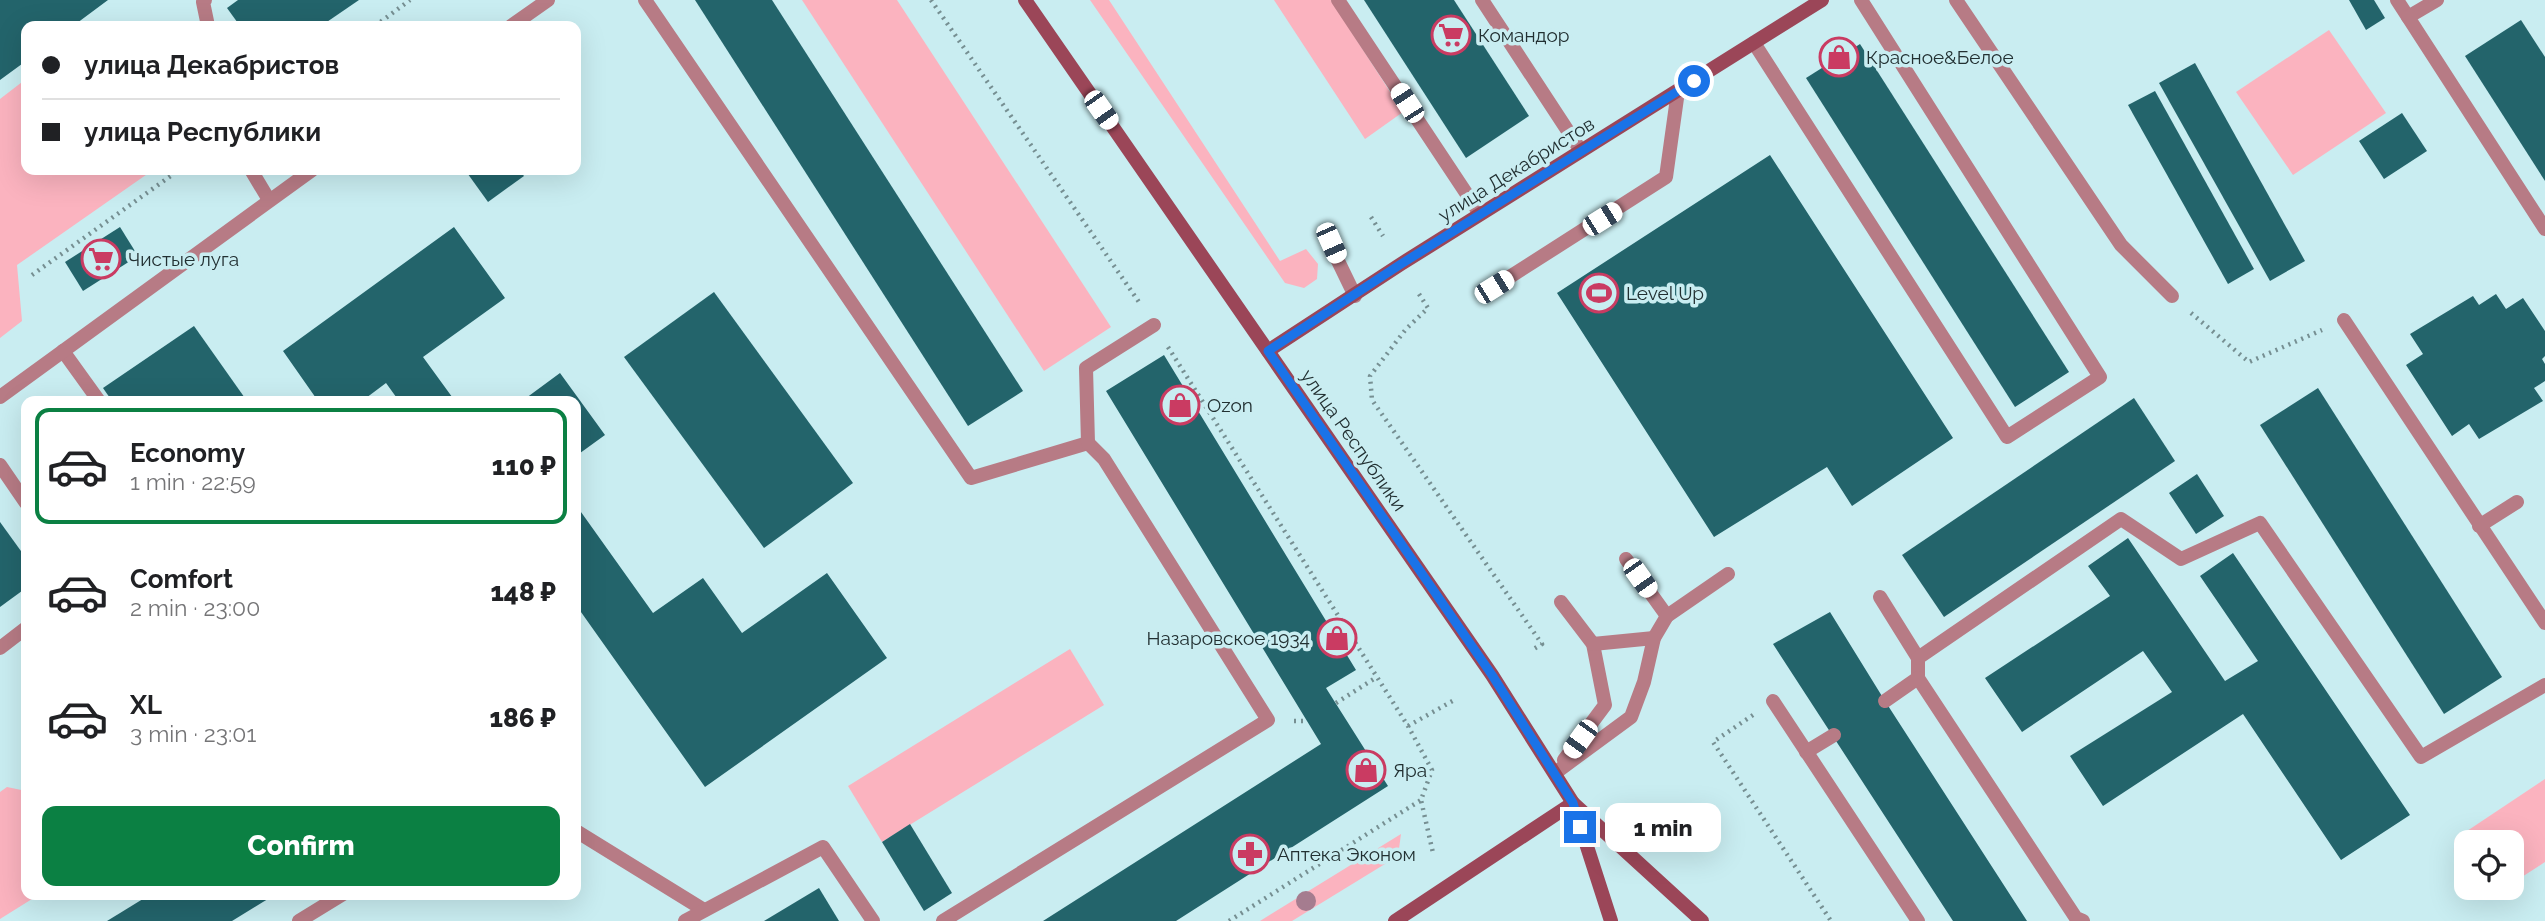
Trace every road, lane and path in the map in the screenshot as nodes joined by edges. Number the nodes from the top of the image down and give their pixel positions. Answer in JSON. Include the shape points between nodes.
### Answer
{"nodes":[{"id":1,"x":205,"y":0,"type":"edge"},
{"id":2,"x":411,"y":0,"type":"edge"},
{"id":3,"x":548,"y":0,"type":"edge"},
{"id":4,"x":645,"y":0,"type":"edge"},
{"id":5,"x":930,"y":0,"type":"edge"},
{"id":6,"x":1026,"y":0,"type":"edge"},
{"id":7,"x":1338,"y":0,"type":"edge"},
{"id":8,"x":1482,"y":0,"type":"edge"},
{"id":9,"x":1822,"y":0,"type":"edge"},
{"id":10,"x":1861,"y":0,"type":"edge"},
{"id":11,"x":1956,"y":0,"type":"edge"},
{"id":12,"x":2397,"y":0,"type":"edge"},
{"id":13,"x":2437,"y":0,"type":"edge"},
{"id":14,"x":2409,"y":18,"type":"junction"},
{"id":15,"x":207,"y":21,"type":"edge"},
{"id":16,"x":382,"y":21,"type":"edge"},
{"id":17,"x":518,"y":21,"type":"edge"},
{"id":18,"x":1754,"y":43,"type":"junction"},
{"id":19,"x":1678,"y":90,"type":"junction"},
{"id":20,"x":1581,"y":151,"type":"junction"},
{"id":21,"x":172,"y":175,"type":"edge"},
{"id":22,"x":254,"y":175,"type":"edge"},
{"id":23,"x":305,"y":175,"type":"edge"},
{"id":24,"x":269,"y":200,"type":"junction"},
{"id":25,"x":1480,"y":215,"type":"junction"},
{"id":26,"x":1371,"y":217,"type":"dead end"},
{"id":27,"x":2545,"y":229,"type":"edge"},
{"id":28,"x":1324,"y":232,"type":"dead end"},
{"id":29,"x":1383,"y":236,"type":"dead end"},
{"id":30,"x":32,"y":275,"type":"dead end"},
{"id":31,"x":1494,"y":287,"type":"dead end"},
{"id":32,"x":1419,"y":294,"type":"dead end"},
{"id":33,"x":1355,"y":296,"type":"junction"},
{"id":34,"x":2172,"y":296,"type":"joint"},
{"id":35,"x":2344,"y":320,"type":"joint"},
{"id":36,"x":1154,"y":325,"type":"junction"},
{"id":37,"x":63,"y":351,"type":"junction"},
{"id":38,"x":1268,"y":351,"type":"junction"},
{"id":39,"x":95,"y":396,"type":"edge"},
{"id":40,"x":0,"y":397,"type":"edge"},
{"id":41,"x":1088,"y":443,"type":"junction"},
{"id":42,"x":0,"y":465,"type":"edge"},
{"id":43,"x":21,"y":496,"type":"edge"},
{"id":44,"x":2517,"y":502,"type":"dead end"},
{"id":45,"x":2479,"y":526,"type":"junction"},
{"id":46,"x":1626,"y":559,"type":"dead end"},
{"id":47,"x":1728,"y":574,"type":"dead end"},
{"id":48,"x":1880,"y":597,"type":"dead end"},
{"id":49,"x":1561,"y":602,"type":"dead end"},
{"id":50,"x":1667,"y":617,"type":"junction"},
{"id":51,"x":2545,"y":623,"type":"edge"},
{"id":52,"x":21,"y":632,"type":"edge"},
{"id":53,"x":1654,"y":638,"type":"junction"},
{"id":54,"x":1593,"y":644,"type":"junction"},
{"id":55,"x":0,"y":648,"type":"edge"},
{"id":56,"x":1532,"y":650,"type":"dead end"},
{"id":57,"x":1918,"y":658,"type":"junction"},
{"id":58,"x":1377,"y":677,"type":"junction"},
{"id":59,"x":1917,"y":678,"type":"junction"},
{"id":60,"x":2545,"y":685,"type":"edge"},
{"id":61,"x":1455,"y":699,"type":"dead end"},
{"id":62,"x":1773,"y":701,"type":"joint"},
{"id":63,"x":1885,"y":701,"type":"dead end"},
{"id":64,"x":1336,"y":704,"type":"dead end"},
{"id":65,"x":1408,"y":726,"type":"junction"},
{"id":66,"x":1834,"y":735,"type":"dead end"},
{"id":67,"x":1806,"y":752,"type":"junction"},
{"id":68,"x":1555,"y":773,"type":"junction"},
{"id":69,"x":1421,"y":800,"type":"junction"},
{"id":70,"x":1573,"y":803,"type":"junction"},
{"id":71,"x":581,"y":834,"type":"edge"},
{"id":72,"x":1433,"y":853,"type":"dead end"},
{"id":73,"x":333,"y":900,"type":"edge"},
{"id":74,"x":704,"y":910,"type":"junction"},
{"id":75,"x":299,"y":921,"type":"edge"},
{"id":76,"x":684,"y":921,"type":"edge"},
{"id":77,"x":873,"y":921,"type":"edge"},
{"id":78,"x":943,"y":921,"type":"edge"},
{"id":79,"x":1229,"y":921,"type":"edge"},
{"id":80,"x":1395,"y":921,"type":"edge"},
{"id":81,"x":1611,"y":921,"type":"edge"},
{"id":82,"x":1702,"y":921,"type":"edge"},
{"id":83,"x":1831,"y":921,"type":"edge"},
{"id":84,"x":1918,"y":921,"type":"edge"},
{"id":85,"x":2083,"y":921,"type":"edge"}],
"edges":[{"from":1,"to":15,"type":"street"},
{"from":2,"to":16,"type":"path"},
{"from":3,"to":17,"type":"street"},
{"from":4,"to":41,"type":"street","via":[[971,478]]},
{"from":5,"to":36,"type":"path"},
{"from":6,"to":38,"type":"main road","name":"улица Республики"},
{"from":7,"to":25,"type":"street"},
{"from":8,"to":20,"type":"street"},
{"from":9,"to":18,"type":"main road","name":"улица Декабристов"},
{"from":10,"to":18,"type":"street","via":[[2101,377],[2007,437]]},
{"from":11,"to":34,"type":"street","via":[[2121,245]]},
{"from":12,"to":14,"type":"street"},
{"from":13,"to":14,"type":"street"},
{"from":14,"to":27,"type":"street"},
{"from":18,"to":19,"type":"main road","name":"улица Декабристов"},
{"from":19,"to":20,"type":"main road","name":"улица Декабристов"},
{"from":19,"to":31,"type":"street","via":[[1666,177]]},
{"from":20,"to":25,"type":"main road","name":"улица Декабристов"},
{"from":21,"to":30,"type":"path"},
{"from":22,"to":24,"type":"street"},
{"from":23,"to":24,"type":"street"},
{"from":24,"to":37,"type":"street"},
{"from":25,"to":33,"type":"main road","name":"улица Декабристов"},
{"from":26,"to":29,"type":"path"},
{"from":28,"to":33,"type":"street"},
{"from":32,"to":56,"type":"path","via":[[1428,308],[1370,376],[1372,400],[1542,643]]},
{"from":33,"to":38,"type":"main road","name":"улица Декабристов"},
{"from":34,"to":35,"type":"path","via":[[2249,362]]},
{"from":35,"to":45,"type":"street"},
{"from":36,"to":41,"type":"street","via":[[1086,368]]},
{"from":36,"to":58,"type":"path"},
{"from":37,"to":39,"type":"street"},
{"from":37,"to":40,"type":"street"},
{"from":38,"to":68,"type":"main road","name":"улица Республики"},
{"from":41,"to":78,"type":"street","via":[[1104,459],[1268,720]]},
{"from":42,"to":43,"type":"street"},
{"from":44,"to":45,"type":"street"},
{"from":45,"to":51,"type":"street"},
{"from":46,"to":50,"type":"street"},
{"from":47,"to":50,"type":"street"},
{"from":48,"to":57,"type":"street"},
{"from":49,"to":54,"type":"street"},
{"from":50,"to":53,"type":"street"},
{"from":52,"to":55,"type":"street"},
{"from":53,"to":54,"type":"street"},
{"from":53,"to":68,"type":"street","via":[[1631,717]]},
{"from":54,"to":68,"type":"street","via":[[1605,705]]},
{"from":57,"to":59,"type":"street"},
{"from":57,"to":60,"type":"street","via":[[2121,519],[2181,559],[2260,523],[2421,757]]},
{"from":58,"to":64,"type":"path"},
{"from":58,"to":65,"type":"path"},
{"from":59,"to":63,"type":"street"},
{"from":59,"to":85,"type":"street","via":[[2076,918]]},
{"from":61,"to":65,"type":"path"},
{"from":62,"to":67,"type":"street"},
{"from":62,"to":83,"type":"path","via":[[1713,742]]},
{"from":65,"to":69,"type":"path","via":[[1432,770]]},
{"from":66,"to":67,"type":"street"},
{"from":67,"to":84,"type":"street"},
{"from":68,"to":70,"type":"main road","name":"улица Республики"},
{"from":69,"to":72,"type":"path"},
{"from":69,"to":79,"type":"path"},
{"from":70,"to":80,"type":"main road"},
{"from":70,"to":81,"type":"main road","name":"улица Республики"},
{"from":70,"to":82,"type":"main road","name":"улица Республики"},
{"from":71,"to":74,"type":"street"},
{"from":73,"to":75,"type":"street"},
{"from":74,"to":76,"type":"street"},
{"from":74,"to":77,"type":"street","via":[[823,848]]}]}
